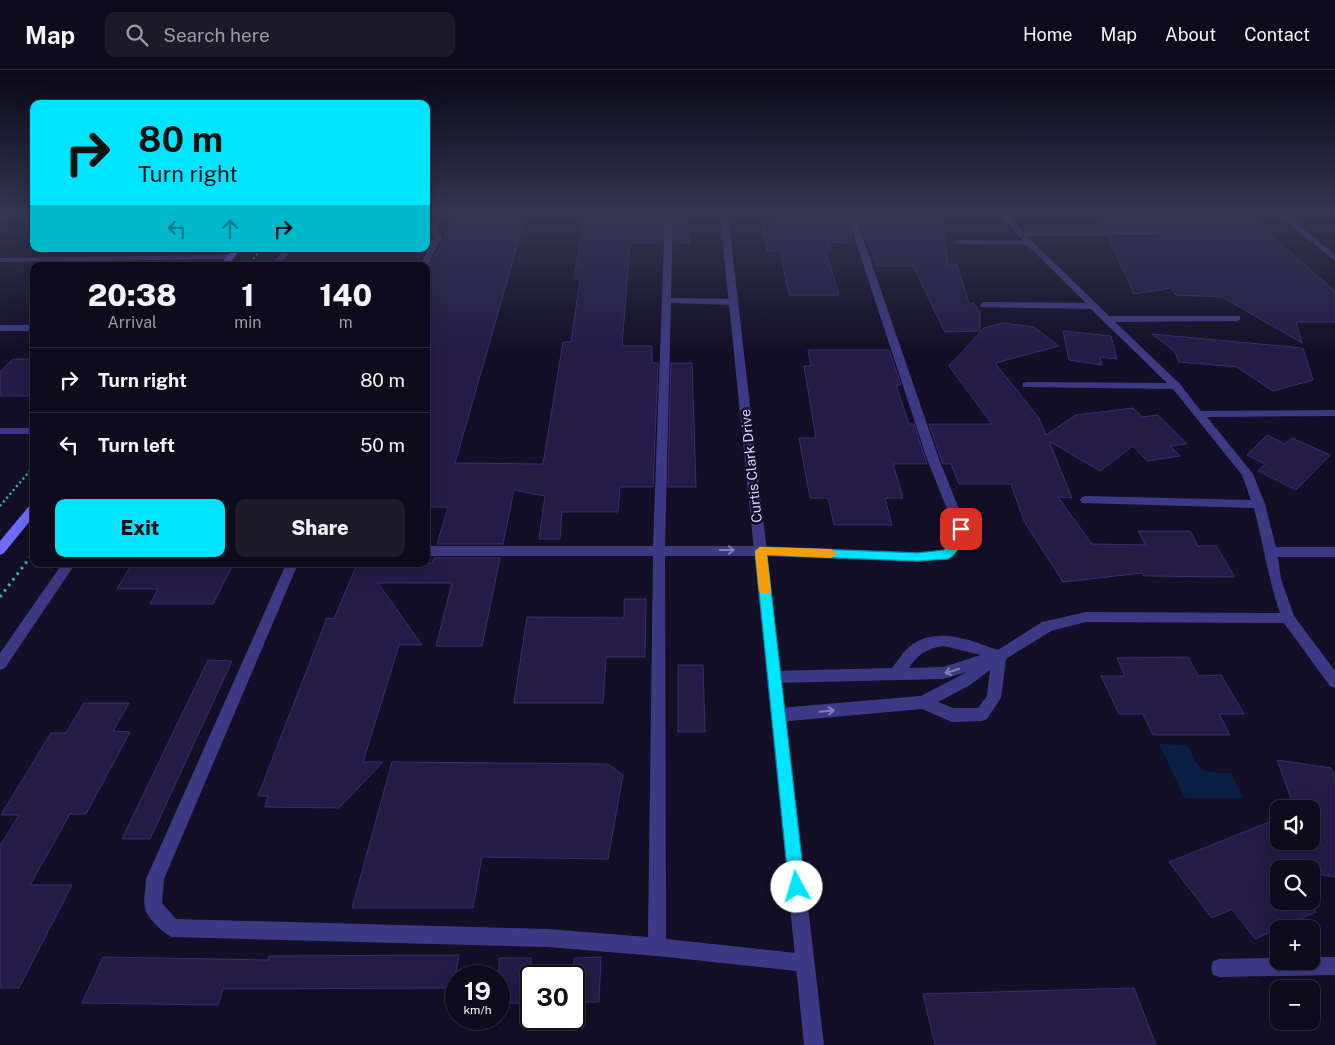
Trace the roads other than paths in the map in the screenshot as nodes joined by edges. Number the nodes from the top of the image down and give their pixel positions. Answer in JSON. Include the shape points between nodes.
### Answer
{"nodes":[{"id":1,"x":667,"y":260,"type":"edge"},
{"id":2,"x":729,"y":260,"type":"edge"},
{"id":3,"x":866,"y":260,"type":"edge"},
{"id":4,"x":1047,"y":260,"type":"edge"},
{"id":5,"x":666,"y":300,"type":"junction"},
{"id":6,"x":733,"y":302,"type":"junction"},
{"id":7,"x":984,"y":305,"type":"dead end"},
{"id":8,"x":1094,"y":306,"type":"junction"},
{"id":9,"x":1237,"y":318,"type":"dead end"},
{"id":10,"x":1109,"y":319,"type":"junction"},
{"id":11,"x":0,"y":328,"type":"edge"},
{"id":12,"x":30,"y":328,"type":"edge"},
{"id":13,"x":1027,"y":385,"type":"dead end"},
{"id":14,"x":1176,"y":386,"type":"junction"},
{"id":15,"x":1335,"y":413,"type":"edge"},
{"id":16,"x":1200,"y":414,"type":"junction"},
{"id":17,"x":0,"y":431,"type":"edge"},
{"id":18,"x":30,"y":431,"type":"edge"},
{"id":19,"x":1086,"y":500,"type":"dead end"},
{"id":20,"x":1259,"y":504,"type":"junction"},
{"id":21,"x":30,"y":513,"type":"edge"},
{"id":22,"x":0,"y":550,"type":"edge"},
{"id":23,"x":430,"y":551,"type":"edge"},
{"id":24,"x":659,"y":551,"type":"junction"},
{"id":25,"x":760,"y":551,"type":"junction"},
{"id":26,"x":1271,"y":552,"type":"junction"},
{"id":27,"x":1335,"y":552,"type":"edge"},
{"id":28,"x":67,"y":567,"type":"edge"},
{"id":29,"x":291,"y":567,"type":"edge"},
{"id":30,"x":1288,"y":618,"type":"junction"},
{"id":31,"x":998,"y":656,"type":"junction"},
{"id":32,"x":0,"y":664,"type":"edge"},
{"id":33,"x":896,"y":674,"type":"junction"},
{"id":34,"x":774,"y":677,"type":"junction"},
{"id":35,"x":1335,"y":682,"type":"edge"},
{"id":36,"x":923,"y":702,"type":"junction"},
{"id":37,"x":779,"y":716,"type":"junction"},
{"id":38,"x":657,"y":947,"type":"junction"},
{"id":39,"x":805,"y":963,"type":"junction"},
{"id":40,"x":1335,"y":966,"type":"edge"},
{"id":41,"x":1220,"y":968,"type":"dead end"},
{"id":42,"x":814,"y":1045,"type":"edge"}],
"edges":[{"from":1,"to":5,"type":"street"},
{"from":2,"to":6,"type":"street","name":"Curtis Clark Drive"},
{"from":3,"to":25,"type":"street","via":[[933,459],[961,529],[948,554],[918,557]]},
{"from":4,"to":8,"type":"street"},
{"from":5,"to":6,"type":"street"},
{"from":5,"to":24,"type":"street"},
{"from":6,"to":25,"type":"street","name":"Curtis Clark Drive"},
{"from":7,"to":8,"type":"street"},
{"from":8,"to":10,"type":"street"},
{"from":9,"to":10,"type":"street"},
{"from":10,"to":14,"type":"street"},
{"from":11,"to":12,"type":"street"},
{"from":13,"to":14,"type":"street"},
{"from":14,"to":16,"type":"street"},
{"from":15,"to":16,"type":"street"},
{"from":16,"to":20,"type":"street","via":[[1247,474]]},
{"from":17,"to":18,"type":"street"},
{"from":19,"to":20,"type":"street"},
{"from":20,"to":26,"type":"street"},
{"from":21,"to":22,"type":"street"},
{"from":23,"to":24,"type":"street"},
{"from":24,"to":25,"type":"street","one_way":true},
{"from":24,"to":38,"type":"street"},
{"from":25,"to":34,"type":"street","name":"Curtis Clark Drive"},
{"from":26,"to":27,"type":"street"},
{"from":26,"to":30,"type":"street","via":[[1275,579]]},
{"from":28,"to":32,"type":"street"},
{"from":29,"to":38,"type":"street","via":[[155,879],[153,906],[172,928],[548,938]]},
{"from":30,"to":31,"type":"street","via":[[1086,617],[1047,626]]},
{"from":30,"to":35,"type":"street"},
{"from":31,"to":33,"type":"street","one_way":true,"via":[[943,673]]},
{"from":31,"to":33,"type":"street","via":[[952,641],[933,641],[914,651]]},
{"from":31,"to":36,"type":"street","via":[[965,681]]},
{"from":31,"to":36,"type":"street","via":[[994,698],[982,714],[952,716]]},
{"from":33,"to":34,"type":"street"},
{"from":34,"to":37,"type":"street","name":"Curtis Clark Drive"},
{"from":37,"to":36,"type":"street","one_way":true},
{"from":37,"to":39,"type":"street","name":"Curtis Clark Drive"},
{"from":38,"to":39,"type":"street"},
{"from":39,"to":42,"type":"street","name":"Curtis Clark Drive"},
{"from":40,"to":41,"type":"street"}]}
